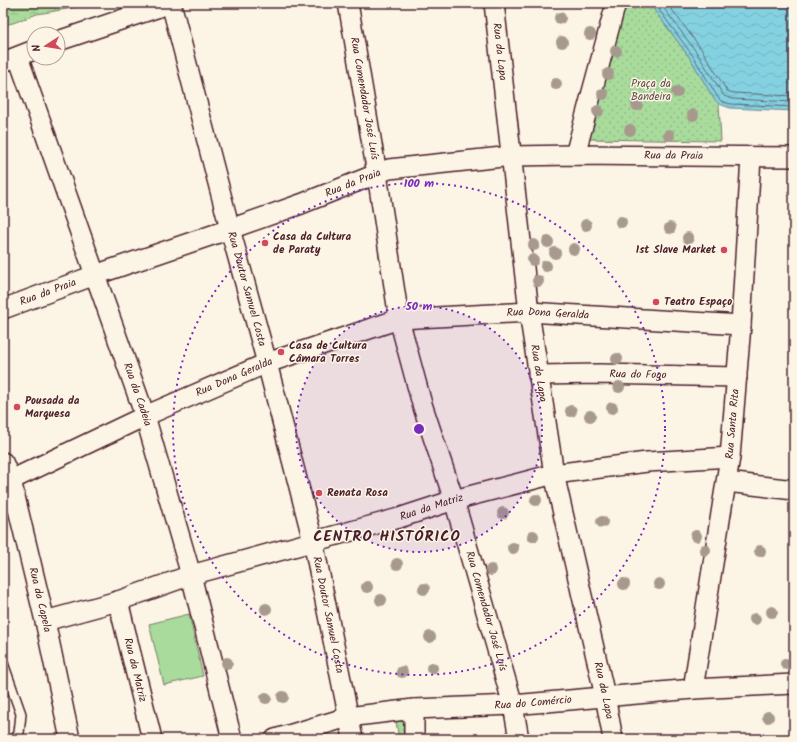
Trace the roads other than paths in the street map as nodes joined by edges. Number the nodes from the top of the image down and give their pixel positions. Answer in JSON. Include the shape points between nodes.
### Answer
{"nodes":[{"id":1,"x":171,"y":3,"type":"edge"},
{"id":2,"x":348,"y":3,"type":"edge"},
{"id":3,"x":494,"y":3,"type":"edge"},
{"id":4,"x":616,"y":3,"type":"edge"},
{"id":5,"x":66,"y":38,"type":"edge"},
{"id":6,"x":18,"y":57,"type":"edge"},
{"id":7,"x":575,"y":155,"type":"junction"},
{"id":8,"x":512,"y":156,"type":"junction"},
{"id":9,"x":751,"y":157,"type":"junction"},
{"id":10,"x":794,"y":157,"type":"edge"},
{"id":11,"x":377,"y":174,"type":"junction"},
{"id":12,"x":230,"y":229,"type":"junction"},
{"id":13,"x":94,"y":275,"type":"junction"},
{"id":14,"x":3,"y":309,"type":"edge"},
{"id":15,"x":529,"y":312,"type":"junction"},
{"id":16,"x":399,"y":319,"type":"junction"},
{"id":17,"x":741,"y":324,"type":"junction"},
{"id":18,"x":267,"y":363,"type":"junction"},
{"id":19,"x":538,"y":375,"type":"junction"},
{"id":20,"x":737,"y":377,"type":"junction"},
{"id":21,"x":145,"y":416,"type":"junction"},
{"id":22,"x":730,"y":457,"type":"junction"},
{"id":23,"x":3,"y":462,"type":"edge"},
{"id":24,"x":554,"y":474,"type":"junction"},
{"id":25,"x":7,"y":481,"type":"edge"},
{"id":26,"x":727,"y":482,"type":"junction"},
{"id":27,"x":794,"y":490,"type":"edge"},
{"id":28,"x":454,"y":500,"type":"junction"},
{"id":29,"x":313,"y":541,"type":"junction"},
{"id":30,"x":191,"y":575,"type":"junction"},
{"id":31,"x":118,"y":601,"type":"junction"},
{"id":32,"x":45,"y":620,"type":"junction"},
{"id":33,"x":3,"y":663,"type":"edge"},
{"id":34,"x":794,"y":684,"type":"edge"},
{"id":35,"x":693,"y":689,"type":"junction"},
{"id":36,"x":605,"y":696,"type":"junction"},
{"id":37,"x":513,"y":705,"type":"junction"},
{"id":38,"x":414,"y":709,"type":"junction"},
{"id":39,"x":348,"y":717,"type":"junction"},
{"id":40,"x":16,"y":739,"type":"edge"},
{"id":41,"x":70,"y":739,"type":"edge"},
{"id":42,"x":152,"y":739,"type":"edge"},
{"id":43,"x":232,"y":739,"type":"edge"},
{"id":44,"x":275,"y":739,"type":"edge"},
{"id":45,"x":353,"y":739,"type":"edge"},
{"id":46,"x":414,"y":739,"type":"edge"},
{"id":47,"x":519,"y":739,"type":"edge"},
{"id":48,"x":614,"y":739,"type":"edge"}],
"edges":[{"from":1,"to":5,"type":"street"},
{"from":1,"to":12,"type":"street","name":"Rua Doutor Samuel Costa"},
{"from":2,"to":11,"type":"street","name":"Rua Comendador José Luís"},
{"from":3,"to":8,"type":"street","name":"Rua da Lapa"},
{"from":4,"to":7,"type":"street"},
{"from":6,"to":13,"type":"street","name":"Rua da Cadeia"},
{"from":7,"to":8,"type":"street","name":"Rua da Praia"},
{"from":7,"to":9,"type":"street","name":"Rua da Praia"},
{"from":8,"to":11,"type":"street","name":"Rua da Praia","via":[[390,170]]},
{"from":8,"to":15,"type":"street","name":"Rua da Lapa"},
{"from":9,"to":10,"type":"street","name":"Rua da Praia"},
{"from":9,"to":17,"type":"street","name":"Rua Santa Rita"},
{"from":11,"to":12,"type":"street","name":"Rua da Praia"},
{"from":11,"to":16,"type":"street","name":"Rua Comendador José Luís"},
{"from":12,"to":13,"type":"street","name":"Rua da Praia"},
{"from":12,"to":18,"type":"street","name":"Rua Doutor Samuel Costa"},
{"from":13,"to":14,"type":"street","name":"Rua da Praia"},
{"from":13,"to":21,"type":"street","name":"Rua da Cadeia"},
{"from":15,"to":16,"type":"street","name":"Rua Dona Geralda"},
{"from":15,"to":17,"type":"street","name":"Rua Dona Geralda"},
{"from":15,"to":19,"type":"street","name":"Rua da Lapa"},
{"from":16,"to":18,"type":"street","name":"Rua Dona Geralda"},
{"from":16,"to":28,"type":"street","name":"Rua Comendador José Luís","via":[[422,404]]},
{"from":17,"to":20,"type":"street","name":"Rua Santa Rita"},
{"from":18,"to":21,"type":"street","name":"Rua Dona Geralda"},
{"from":18,"to":29,"type":"street","name":"Rua Doutor Samuel Costa"},
{"from":19,"to":20,"type":"street","name":"Rua do Fogo"},
{"from":19,"to":24,"type":"street","name":"Rua da Lapa"},
{"from":20,"to":22,"type":"street","name":"Rua Santa Rita"},
{"from":21,"to":25,"type":"street","name":"Rua Dona Geralda"},
{"from":21,"to":30,"type":"street","name":"Rua da Cadeia"},
{"from":22,"to":24,"type":"street","name":"Rua da Matriz","via":[[647,462]]},
{"from":22,"to":26,"type":"street","name":"Rua Santa Rita"},
{"from":23,"to":25,"type":"street","name":"Rua da Capela"},
{"from":24,"to":28,"type":"street","name":"Rua da Matriz"},
{"from":24,"to":36,"type":"street","name":"Rua da Lapa"},
{"from":25,"to":32,"type":"street","name":"Rua da Capela"},
{"from":26,"to":27,"type":"street"},
{"from":26,"to":35,"type":"street","name":"Rua Santa Rita"},
{"from":28,"to":29,"type":"street","name":"Rua da Matriz"},
{"from":28,"to":37,"type":"street","name":"Rua Comendador José Luís"},
{"from":29,"to":30,"type":"street","name":"Rua da Matriz"},
{"from":29,"to":39,"type":"street","name":"Rua Doutor Samuel Costa"},
{"from":30,"to":31,"type":"street","name":"Rua da Matriz"},
{"from":30,"to":43,"type":"street","name":"Rua da Cadeia"},
{"from":31,"to":32,"type":"street","name":"Rua da Matriz"},
{"from":31,"to":42,"type":"street","name":"Rua da Matriz"},
{"from":32,"to":41,"type":"street","name":"Rua da Capela"},
{"from":33,"to":40,"type":"lane","via":[[21,714]]},
{"from":34,"to":35,"type":"street","name":"Rua do Comércio"},
{"from":35,"to":36,"type":"street","name":"Rua do Comércio"},
{"from":36,"to":37,"type":"street","name":"Rua do Comércio"},
{"from":36,"to":48,"type":"street","name":"Rua da Lapa"},
{"from":37,"to":38,"type":"street","name":"Rua do Comércio"},
{"from":37,"to":47,"type":"street","name":"Rua Comendador José Luís"},
{"from":38,"to":39,"type":"street","name":"Rua do Comércio"},
{"from":38,"to":46,"type":"street"},
{"from":39,"to":44,"type":"street","name":"Rua do Comércio"},
{"from":39,"to":45,"type":"street","name":"Rua Doutor Samuel Costa"}]}
